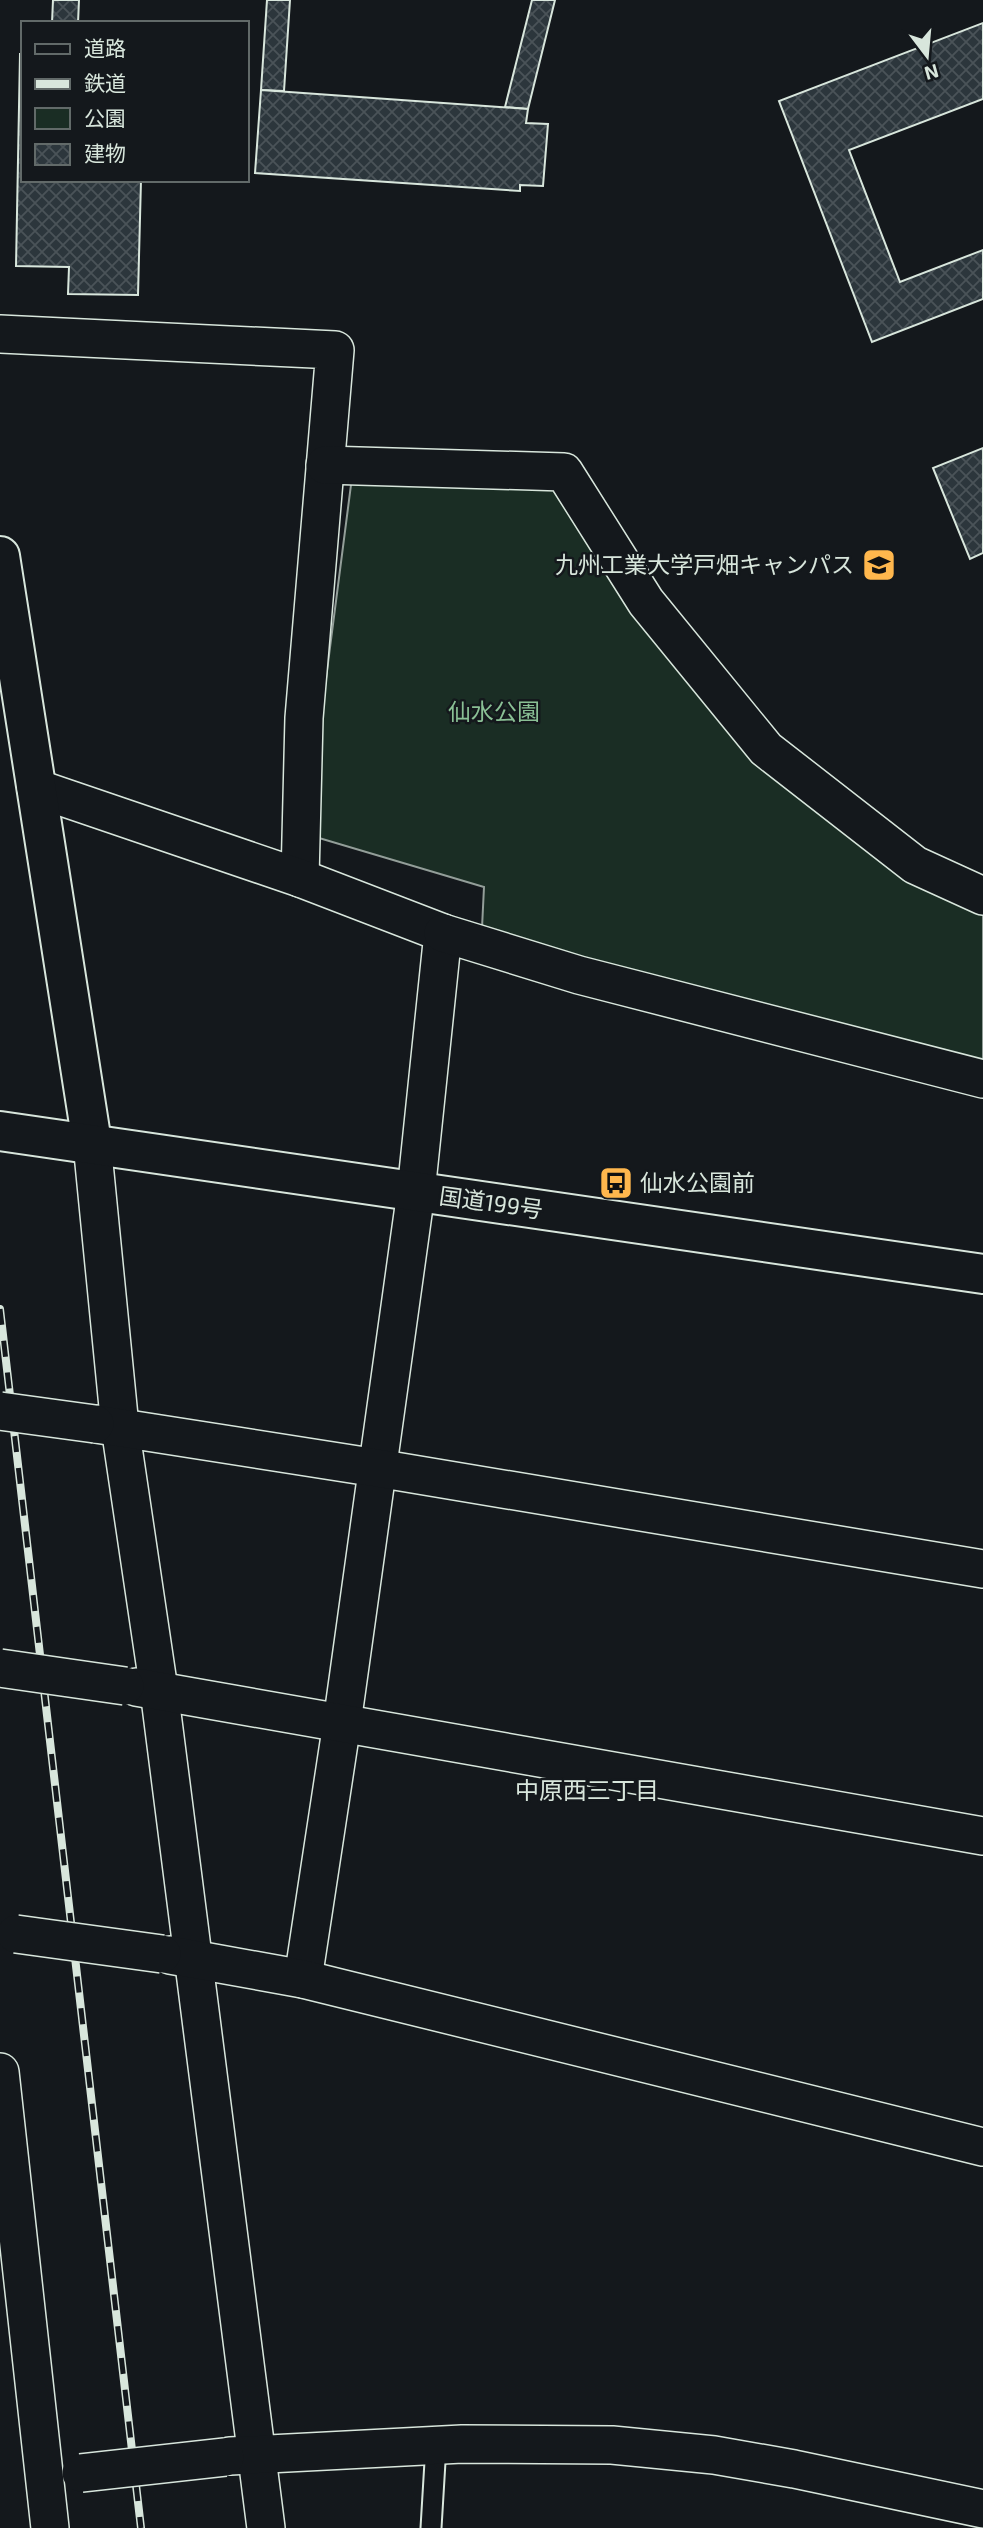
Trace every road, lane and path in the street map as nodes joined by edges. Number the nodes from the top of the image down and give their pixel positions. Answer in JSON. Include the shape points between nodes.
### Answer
{"nodes":[{"id":1,"x":0,"y":334,"type":"edge"},
{"id":2,"x":325,"y":465,"type":"junction"},
{"id":3,"x":0,"y":556,"type":"edge"},
{"id":4,"x":36,"y":788,"type":"junction"},
{"id":5,"x":300,"y":878,"type":"junction"},
{"id":6,"x":983,"y":896,"type":"edge"},
{"id":7,"x":443,"y":933,"type":"junction"},
{"id":8,"x":983,"y":1079,"type":"edge"},
{"id":9,"x":0,"y":1131,"type":"edge"},
{"id":10,"x":75,"y":1141,"type":"junction"},
{"id":11,"x":416,"y":1192,"type":"junction"},
{"id":12,"x":983,"y":1274,"type":"edge"},
{"id":13,"x":0,"y":1411,"type":"edge"},
{"id":14,"x":107,"y":1425,"type":"junction"},
{"id":15,"x":377,"y":1468,"type":"junction"},
{"id":16,"x":983,"y":1569,"type":"edge"},
{"id":17,"x":0,"y":1668,"type":"edge"},
{"id":18,"x":142,"y":1688,"type":"junction"},
{"id":19,"x":342,"y":1723,"type":"junction"},
{"id":20,"x":983,"y":1836,"type":"edge"},
{"id":21,"x":8,"y":1933,"type":"edge"},
{"id":22,"x":177,"y":1955,"type":"junction"},
{"id":23,"x":303,"y":1979,"type":"junction"},
{"id":24,"x":0,"y":2072,"type":"edge"},
{"id":25,"x":983,"y":2147,"type":"edge"},
{"id":26,"x":5,"y":2148,"type":"edge"},
{"id":27,"x":436,"y":2445,"type":"junction"},
{"id":28,"x":240,"y":2455,"type":"junction"},
{"id":29,"x":46,"y":2476,"type":"junction"},
{"id":30,"x":983,"y":2509,"type":"edge"},
{"id":31,"x":50,"y":2528,"type":"edge"},
{"id":32,"x":266,"y":2528,"type":"edge"},
{"id":33,"x":431,"y":2528,"type":"edge"}],
"edges":[{"from":1,"to":2,"type":"street","via":[[335,350]]},
{"from":2,"to":5,"type":"street","via":[[304,718]]},
{"from":2,"to":6,"type":"street","via":[[564,472],[646,602],[766,749],[915,865]]},
{"from":3,"to":4,"type":"main road"},
{"from":4,"to":5,"type":"street"},
{"from":4,"to":10,"type":"main road"},
{"from":5,"to":7,"type":"street"},
{"from":7,"to":8,"type":"street","via":[[579,975]]},
{"from":7,"to":11,"type":"street"},
{"from":9,"to":10,"type":"main road","name":"国道199号"},
{"from":10,"to":11,"type":"main road","name":"国道199号"},
{"from":10,"to":14,"type":"street"},
{"from":11,"to":12,"type":"main road","name":"国道199号"},
{"from":11,"to":15,"type":"street"},
{"from":13,"to":14,"type":"street","bridge":true},
{"from":14,"to":15,"type":"street"},
{"from":14,"to":18,"type":"street"},
{"from":15,"to":16,"type":"street"},
{"from":15,"to":19,"type":"street"},
{"from":17,"to":18,"type":"street","bridge":true},
{"from":18,"to":19,"type":"street"},
{"from":18,"to":22,"type":"street"},
{"from":19,"to":20,"type":"street"},
{"from":19,"to":23,"type":"street"},
{"from":21,"to":22,"type":"street","bridge":true},
{"from":22,"to":23,"type":"street"},
{"from":22,"to":28,"type":"street"},
{"from":23,"to":25,"type":"street"},
{"from":24,"to":26,"type":"street"},
{"from":26,"to":29,"type":"street"},
{"from":27,"to":28,"type":"street"},
{"from":27,"to":30,"type":"street","via":[[612,2445],[714,2455]]},
{"from":27,"to":33,"type":"lane"},
{"from":28,"to":29,"type":"street","bridge":true},
{"from":28,"to":32,"type":"street"},
{"from":29,"to":31,"type":"street"}]}
